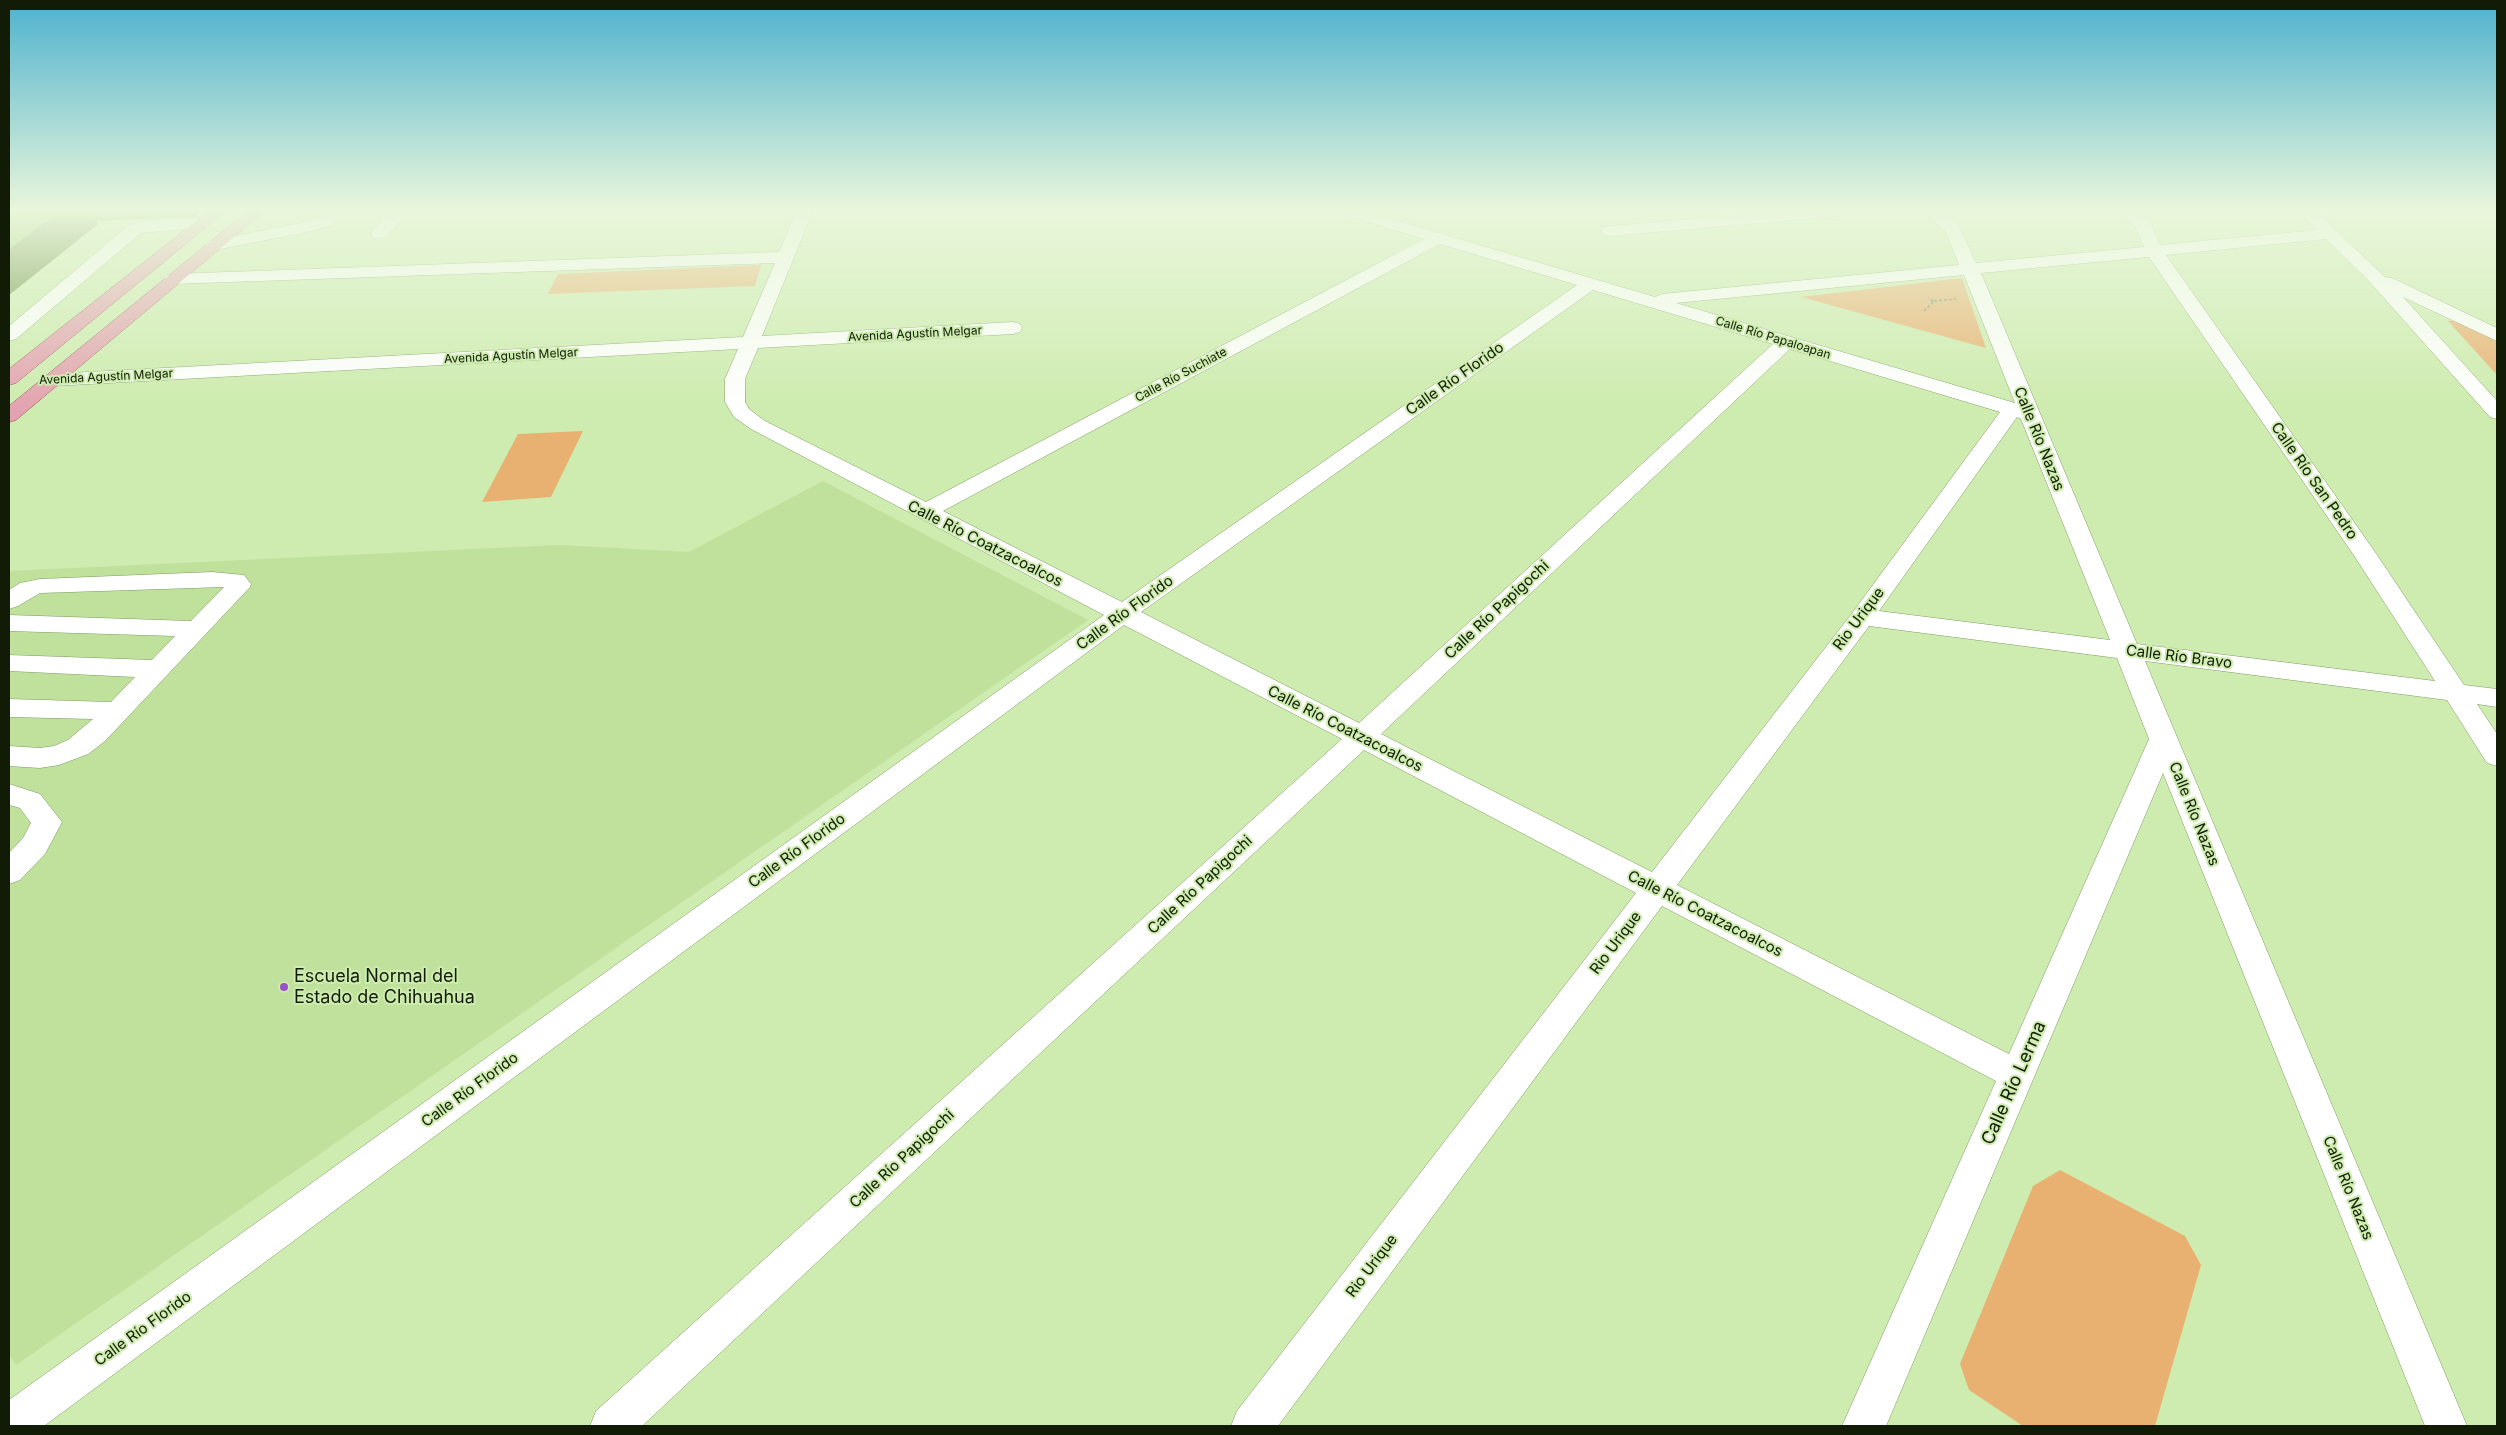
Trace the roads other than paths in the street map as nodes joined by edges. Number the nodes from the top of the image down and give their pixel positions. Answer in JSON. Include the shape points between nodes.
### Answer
{"nodes":[{"id":1,"x":78,"y":277,"type":"edge"},
{"id":2,"x":136,"y":277,"type":"edge"},
{"id":3,"x":176,"y":277,"type":"edge"},
{"id":4,"x":230,"y":277,"type":"edge"},
{"id":5,"x":777,"y":277,"type":"edge"},
{"id":6,"x":1365,"y":277,"type":"edge"},
{"id":7,"x":1567,"y":277,"type":"edge"},
{"id":8,"x":1890,"y":277,"type":"edge"},
{"id":9,"x":1973,"y":277,"type":"edge"},
{"id":10,"x":2172,"y":277,"type":"edge"},
{"id":11,"x":2375,"y":277,"type":"edge"},
{"id":12,"x":2376,"y":277,"type":"edge"},
{"id":13,"x":173,"y":279,"type":"junction"},
{"id":14,"x":1590,"y":284,"type":"junction"},
{"id":15,"x":1648,"y":301,"type":"junction"},
{"id":16,"x":1012,"y":328,"type":"dead end"},
{"id":17,"x":9,"y":335,"type":"edge"},
{"id":18,"x":2497,"y":335,"type":"edge"},
{"id":19,"x":1786,"y":342,"type":"junction"},
{"id":20,"x":749,"y":343,"type":"junction"},
{"id":21,"x":9,"y":380,"type":"edge"},
{"id":22,"x":52,"y":380,"type":"junction"},
{"id":23,"x":2021,"y":412,"type":"junction"},
{"id":24,"x":2497,"y":413,"type":"edge"},
{"id":25,"x":9,"y":416,"type":"edge"},
{"id":26,"x":924,"y":512,"type":"junction"},
{"id":27,"x":9,"y":601,"type":"edge"},
{"id":28,"x":1122,"y":614,"type":"junction"},
{"id":29,"x":1862,"y":617,"type":"junction"},
{"id":30,"x":9,"y":623,"type":"edge"},
{"id":31,"x":197,"y":629,"type":"junction"},
{"id":32,"x":2126,"y":651,"type":"junction"},
{"id":33,"x":9,"y":663,"type":"edge"},
{"id":34,"x":158,"y":669,"type":"junction"},
{"id":35,"x":2454,"y":692,"type":"junction"},
{"id":36,"x":2497,"y":698,"type":"edge"},
{"id":37,"x":9,"y":708,"type":"edge"},
{"id":38,"x":117,"y":711,"type":"junction"},
{"id":39,"x":1361,"y":737,"type":"junction"},
{"id":40,"x":2163,"y":740,"type":"junction"},
{"id":41,"x":9,"y":756,"type":"edge"},
{"id":42,"x":2497,"y":756,"type":"edge"},
{"id":43,"x":9,"y":794,"type":"edge"},
{"id":44,"x":9,"y":872,"type":"edge"},
{"id":45,"x":1656,"y":889,"type":"junction"},
{"id":46,"x":2017,"y":1075,"type":"junction"},
{"id":47,"x":9,"y":1426,"type":"edge"},
{"id":48,"x":611,"y":1426,"type":"edge"},
{"id":49,"x":1252,"y":1426,"type":"edge"},
{"id":50,"x":1864,"y":1426,"type":"edge"},
{"id":51,"x":2446,"y":1426,"type":"edge"}],
"edges":[{"from":1,"to":17,"type":"street"},
{"from":2,"to":21,"type":"main road"},
{"from":3,"to":13,"type":"main road"},
{"from":4,"to":13,"type":"street"},
{"from":5,"to":20,"type":"street","name":"Calle Río Coatzacoalcos"},
{"from":6,"to":26,"type":"street","name":"Calle Río Suchiate"},
{"from":7,"to":14,"type":"street","name":"Calle Río Papaloapan"},
{"from":8,"to":15,"type":"street"},
{"from":9,"to":23,"type":"street","name":"Calle Río Nazas"},
{"from":10,"to":35,"type":"street","name":"Calle Río San Pedro","via":[[2366,557]]},
{"from":11,"to":24,"type":"street"},
{"from":12,"to":18,"type":"street"},
{"from":13,"to":22,"type":"main road"},
{"from":14,"to":15,"type":"street","name":"Calle Río Papaloapan"},
{"from":14,"to":28,"type":"street","name":"Calle Río Florido"},
{"from":15,"to":19,"type":"street","name":"Calle Río Papaloapan"},
{"from":16,"to":20,"type":"street","name":"Avenida Agustín Melgar"},
{"from":19,"to":23,"type":"street","name":"Calle Río Papaloapan"},
{"from":19,"to":39,"type":"street","name":"Calle Río Papigochi"},
{"from":20,"to":22,"type":"street","name":"Avenida Agustín Melgar"},
{"from":20,"to":26,"type":"street","name":"Calle Río Coatzacoalcos","via":[[735,378],[735,402],[741,413],[777,436]]},
{"from":21,"to":22,"type":"main road","name":"Avenida Agustín Melgar"},
{"from":22,"to":25,"type":"main road"},
{"from":23,"to":29,"type":"street","name":"Rio Urique"},
{"from":23,"to":32,"type":"street","name":"Calle Río Nazas"},
{"from":26,"to":28,"type":"street","name":"Calle Río Coatzacoalcos"},
{"from":27,"to":31,"type":"street","via":[[29,588],[40,586],[235,580],[239,584]]},
{"from":28,"to":39,"type":"street","name":"Calle Río Coatzacoalcos"},
{"from":28,"to":47,"type":"street","name":"Calle Río Florido"},
{"from":29,"to":32,"type":"street","name":"Calle Río Bravo"},
{"from":29,"to":45,"type":"street","name":"Rio Urique"},
{"from":30,"to":31,"type":"street"},
{"from":31,"to":34,"type":"street"},
{"from":32,"to":35,"type":"street","name":"Calle Río Bravo"},
{"from":32,"to":40,"type":"street","name":"Calle Río Nazas"},
{"from":33,"to":34,"type":"street"},
{"from":34,"to":38,"type":"street"},
{"from":35,"to":36,"type":"street","name":"Calle Río Bravo"},
{"from":35,"to":42,"type":"street","name":"Calle Río San Pedro"},
{"from":37,"to":38,"type":"street"},
{"from":38,"to":41,"type":"street","via":[[78,747],[59,755],[40,758]]},
{"from":39,"to":45,"type":"street","name":"Calle Río Coatzacoalcos"},
{"from":39,"to":48,"type":"street","name":"Calle Río Papigochi"},
{"from":40,"to":46,"type":"street","name":"Calle Río Lerma"},
{"from":40,"to":51,"type":"street","name":"Calle Río Nazas"},
{"from":43,"to":44,"type":"street","via":[[30,801],[48,822],[34,846]]},
{"from":45,"to":46,"type":"street","name":"Calle Río Coatzacoalcos"},
{"from":45,"to":49,"type":"street","name":"Rio Urique"},
{"from":46,"to":50,"type":"street","name":"Calle Río Lerma"}]}
